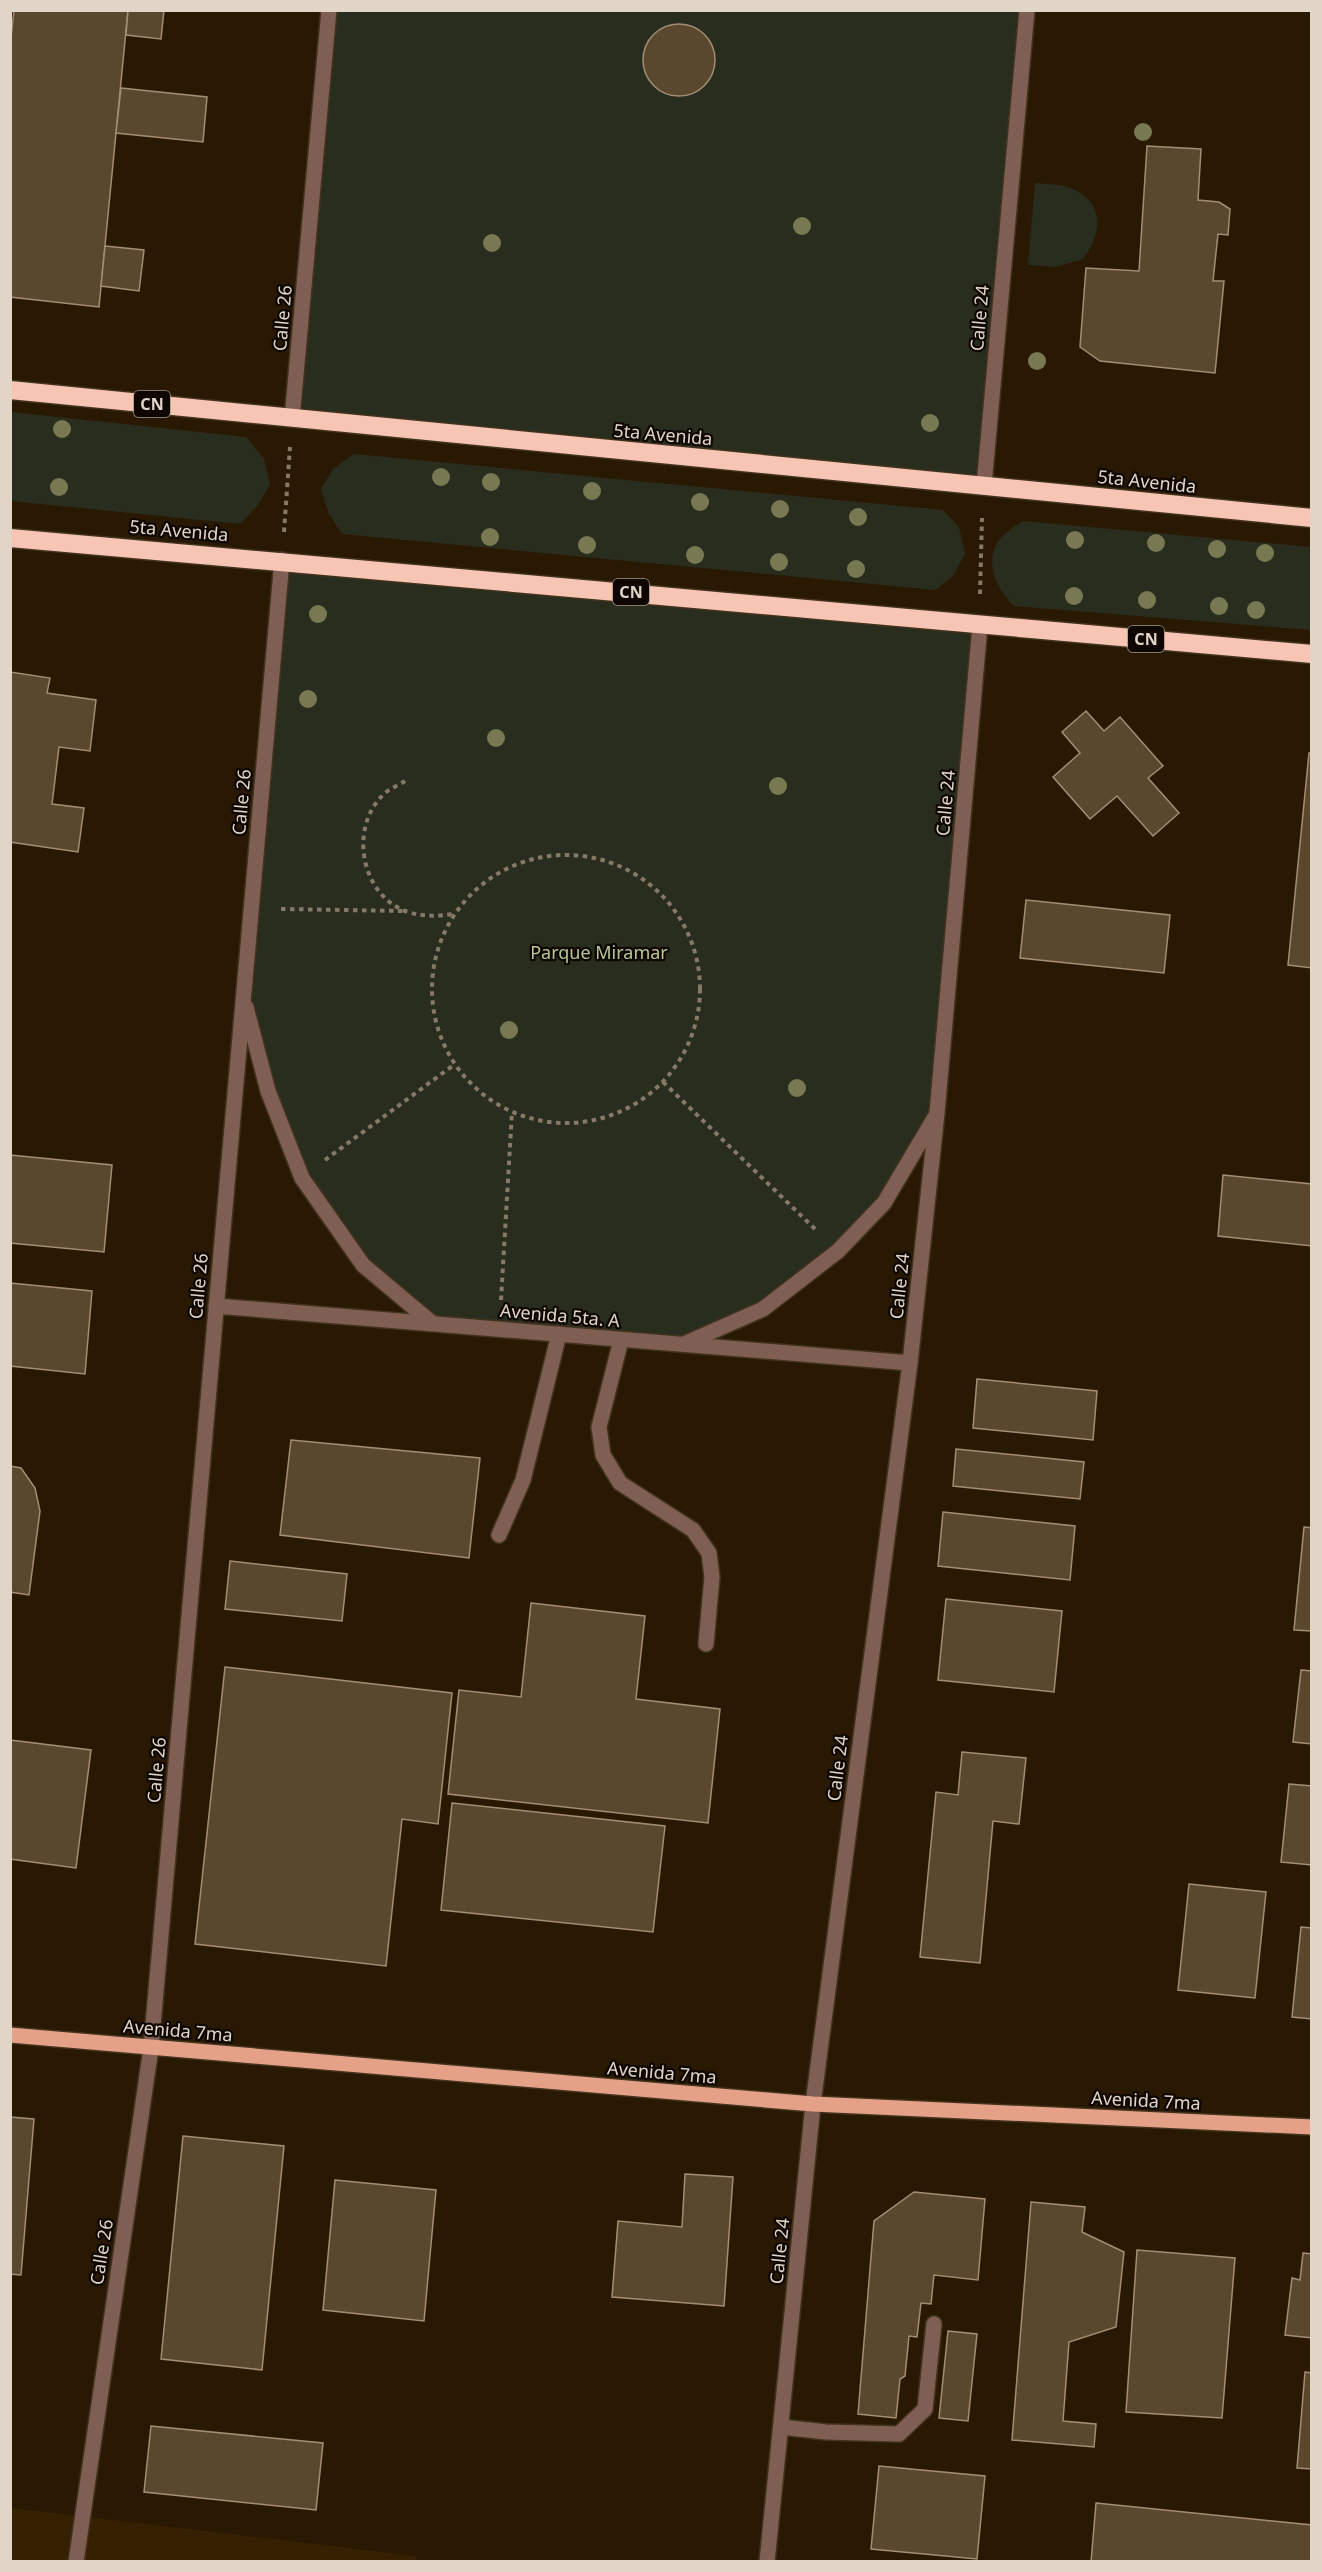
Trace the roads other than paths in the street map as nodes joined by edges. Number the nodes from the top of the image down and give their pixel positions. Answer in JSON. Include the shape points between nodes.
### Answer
{"nodes":[{"id":1,"x":329,"y":10,"type":"edge"},
{"id":2,"x":1027,"y":10,"type":"edge"},
{"id":3,"x":10,"y":390,"type":"edge"},
{"id":4,"x":292,"y":419,"type":"junction"},
{"id":5,"x":984,"y":485,"type":"junction"},
{"id":6,"x":1311,"y":519,"type":"edge"},
{"id":7,"x":10,"y":538,"type":"edge"},
{"id":8,"x":282,"y":560,"type":"junction"},
{"id":9,"x":980,"y":625,"type":"junction"},
{"id":10,"x":1311,"y":654,"type":"edge"},
{"id":11,"x":243,"y":995,"type":"junction"},
{"id":12,"x":937,"y":1113,"type":"junction"},
{"id":13,"x":216,"y":1306,"type":"junction"},
{"id":14,"x":432,"y":1323,"type":"junction"},
{"id":15,"x":559,"y":1334,"type":"junction"},
{"id":16,"x":621,"y":1340,"type":"junction"},
{"id":17,"x":684,"y":1344,"type":"junction"},
{"id":18,"x":910,"y":1363,"type":"junction"},
{"id":19,"x":499,"y":1535,"type":"dead end"},
{"id":20,"x":706,"y":1644,"type":"dead end"},
{"id":21,"x":10,"y":2035,"type":"edge"},
{"id":22,"x":151,"y":2048,"type":"junction"},
{"id":23,"x":813,"y":2104,"type":"junction"},
{"id":24,"x":1311,"y":2127,"type":"edge"},
{"id":25,"x":934,"y":2324,"type":"dead end"},
{"id":26,"x":781,"y":2427,"type":"junction"},
{"id":27,"x":76,"y":2562,"type":"edge"},
{"id":28,"x":767,"y":2562,"type":"edge"}],
"edges":[{"from":1,"to":4,"type":"street","name":"Calle 26"},
{"from":2,"to":5,"type":"street","name":"Calle 24"},
{"from":3,"to":4,"type":"highway","name":"5ta Avenida","number":"CN"},
{"from":4,"to":5,"type":"highway","name":"5ta Avenida","number":"CN"},
{"from":5,"to":6,"type":"highway","name":"5ta Avenida","number":"CN"},
{"from":7,"to":8,"type":"highway","name":"5ta Avenida","number":"CN"},
{"from":8,"to":9,"type":"highway","name":"5ta Avenida","number":"CN"},
{"from":8,"to":11,"type":"street","name":"Calle 26"},
{"from":9,"to":10,"type":"highway","name":"5ta Avenida","number":"CN"},
{"from":9,"to":12,"type":"street","name":"Calle 24"},
{"from":11,"to":13,"type":"street","name":"Calle 26"},
{"from":11,"to":14,"type":"street","via":[[267,1091],[302,1178],[363,1264]]},
{"from":12,"to":17,"type":"street","name":"Avenida 5ta. A","via":[[884,1203],[838,1251],[764,1309]]},
{"from":12,"to":18,"type":"street","name":"Calle 24"},
{"from":13,"to":14,"type":"street","name":"Avenida 5ta. A"},
{"from":13,"to":22,"type":"street","name":"Calle 26"},
{"from":14,"to":15,"type":"street","name":"Avenida 5ta. A"},
{"from":15,"to":16,"type":"street","name":"Avenida 5ta. A"},
{"from":15,"to":19,"type":"street","via":[[523,1480]]},
{"from":16,"to":17,"type":"street","name":"Avenida 5ta. A"},
{"from":16,"to":20,"type":"street","via":[[599,1427],[603,1455],[620,1483],[693,1530],[709,1553],[712,1577]]},
{"from":17,"to":18,"type":"street","name":"Avenida 5ta. A"},
{"from":18,"to":23,"type":"street","name":"Calle 24"},
{"from":21,"to":22,"type":"main road","name":"Avenida 7ma"},
{"from":22,"to":23,"type":"main road","name":"Avenida 7ma"},
{"from":22,"to":27,"type":"street","name":"Calle 26"},
{"from":23,"to":24,"type":"main road","name":"Avenida 7ma"},
{"from":23,"to":26,"type":"street","name":"Calle 24"},
{"from":25,"to":26,"type":"street","via":[[925,2409],[899,2434]]},
{"from":26,"to":28,"type":"street","name":"Calle 24"}]}
